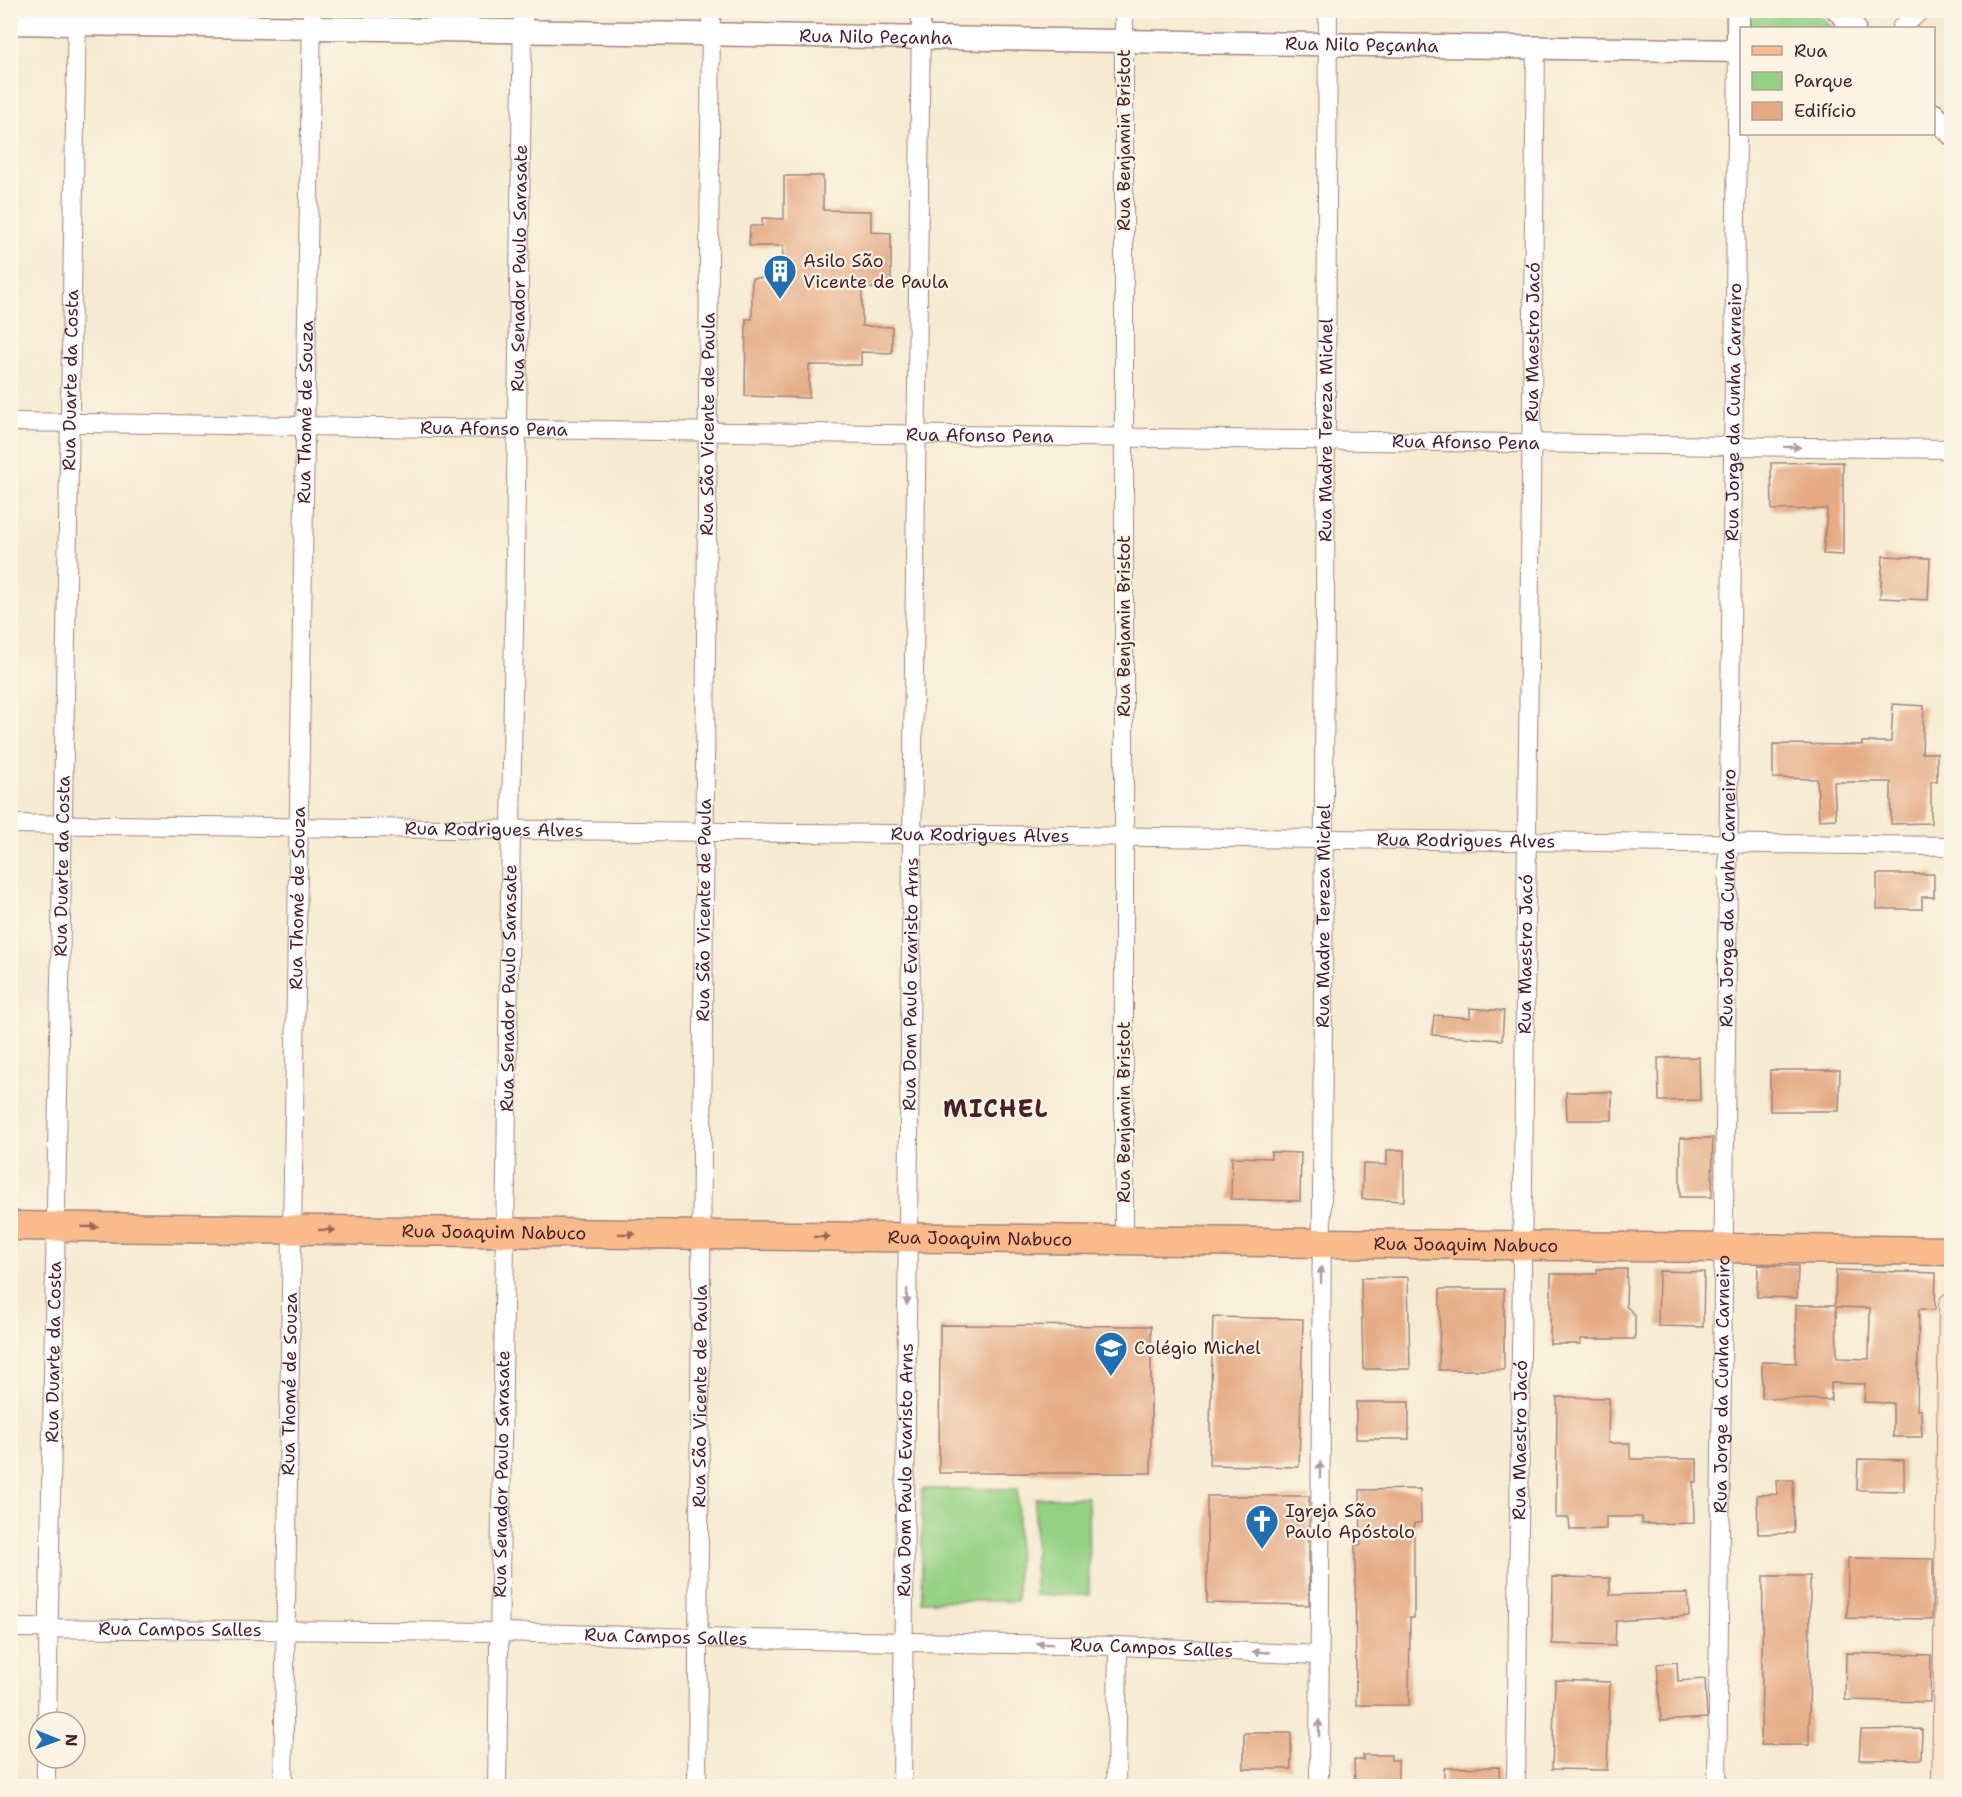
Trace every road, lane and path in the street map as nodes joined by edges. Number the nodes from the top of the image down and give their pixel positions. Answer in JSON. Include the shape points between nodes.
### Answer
{"nodes":[{"id":1,"x":711,"y":10,"type":"edge"},
{"id":2,"x":921,"y":10,"type":"edge"},
{"id":3,"x":1124,"y":10,"type":"edge"},
{"id":4,"x":1328,"y":10,"type":"edge"},
{"id":5,"x":1738,"y":10,"type":"edge"},
{"id":6,"x":1838,"y":10,"type":"edge"},
{"id":7,"x":1921,"y":10,"type":"edge"},
{"id":8,"x":76,"y":17,"type":"edge"},
{"id":9,"x":312,"y":19,"type":"edge"},
{"id":10,"x":523,"y":21,"type":"edge"},
{"id":11,"x":10,"y":23,"type":"edge"},
{"id":12,"x":1853,"y":27,"type":"edge"},
{"id":13,"x":1902,"y":27,"type":"edge"},
{"id":14,"x":711,"y":35,"type":"junction"},
{"id":15,"x":921,"y":38,"type":"junction"},
{"id":16,"x":1124,"y":41,"type":"junction"},
{"id":17,"x":1327,"y":45,"type":"junction"},
{"id":18,"x":1536,"y":48,"type":"junction"},
{"id":19,"x":1740,"y":51,"type":"edge"},
{"id":20,"x":1935,"y":116,"type":"edge"},
{"id":21,"x":1952,"y":134,"type":"edge"},
{"id":22,"x":10,"y":422,"type":"edge"},
{"id":23,"x":69,"y":423,"type":"junction"},
{"id":24,"x":305,"y":426,"type":"junction"},
{"id":25,"x":517,"y":429,"type":"junction"},
{"id":26,"x":708,"y":432,"type":"junction"},
{"id":27,"x":916,"y":434,"type":"junction"},
{"id":28,"x":1124,"y":437,"type":"junction"},
{"id":29,"x":1325,"y":440,"type":"junction"},
{"id":30,"x":1532,"y":443,"type":"junction"},
{"id":31,"x":1733,"y":446,"type":"junction"},
{"id":32,"x":1952,"y":449,"type":"edge"},
{"id":33,"x":10,"y":824,"type":"edge"},
{"id":34,"x":62,"y":824,"type":"junction"},
{"id":35,"x":299,"y":827,"type":"junction"},
{"id":36,"x":511,"y":829,"type":"junction"},
{"id":37,"x":705,"y":832,"type":"junction"},
{"id":38,"x":912,"y":834,"type":"junction"},
{"id":39,"x":1124,"y":837,"type":"junction"},
{"id":40,"x":1324,"y":839,"type":"junction"},
{"id":41,"x":1527,"y":841,"type":"junction"},
{"id":42,"x":1728,"y":844,"type":"junction"},
{"id":43,"x":1952,"y":846,"type":"edge"},
{"id":44,"x":10,"y":1226,"type":"edge"},
{"id":45,"x":56,"y":1227,"type":"junction"},
{"id":46,"x":292,"y":1230,"type":"junction"},
{"id":47,"x":505,"y":1233,"type":"junction"},
{"id":48,"x":702,"y":1235,"type":"junction"},
{"id":49,"x":908,"y":1238,"type":"junction"},
{"id":50,"x":1124,"y":1241,"type":"junction"},
{"id":51,"x":1321,"y":1243,"type":"junction"},
{"id":52,"x":1522,"y":1246,"type":"junction"},
{"id":53,"x":1723,"y":1248,"type":"junction"},
{"id":54,"x":1952,"y":1251,"type":"edge"},
{"id":55,"x":1952,"y":1305,"type":"edge"},
{"id":56,"x":10,"y":1628,"type":"edge"},
{"id":57,"x":49,"y":1629,"type":"junction"},
{"id":58,"x":286,"y":1631,"type":"junction"},
{"id":59,"x":500,"y":1632,"type":"junction"},
{"id":60,"x":698,"y":1638,"type":"junction"},
{"id":61,"x":904,"y":1641,"type":"junction"},
{"id":62,"x":1118,"y":1646,"type":"junction"},
{"id":63,"x":1320,"y":1655,"type":"junction"},
{"id":64,"x":1949,"y":1707,"type":"edge"},
{"id":65,"x":47,"y":1710,"type":"edge"},
{"id":66,"x":46,"y":1770,"type":"edge"},
{"id":67,"x":46,"y":1786,"type":"edge"},
{"id":68,"x":283,"y":1786,"type":"edge"},
{"id":69,"x":497,"y":1786,"type":"edge"},
{"id":70,"x":697,"y":1786,"type":"edge"},
{"id":71,"x":902,"y":1786,"type":"edge"},
{"id":72,"x":1116,"y":1786,"type":"edge"},
{"id":73,"x":1319,"y":1786,"type":"edge"},
{"id":74,"x":1516,"y":1786,"type":"edge"},
{"id":75,"x":1717,"y":1786,"type":"edge"},
{"id":76,"x":1945,"y":1786,"type":"edge"}],
"edges":[{"from":1,"to":14,"type":"street","name":"Rua São Vicente de Paula"},
{"from":2,"to":15,"type":"street","name":"Rua Dom Paulo Evaristo Arns"},
{"from":3,"to":16,"type":"street","name":"Rua Benjamin Bristot"},
{"from":4,"to":17,"type":"street","name":"Rua Madre Tereza Michel"},
{"from":5,"to":19,"type":"street","name":"Rua Jorge da Cunha Carneiro"},
{"from":6,"to":12,"type":"street"},
{"from":7,"to":13,"type":"street"},
{"from":8,"to":9,"type":"street","name":"Rua Nilo Peçanha"},
{"from":8,"to":11,"type":"street","name":"Rua Nilo Peçanha"},
{"from":8,"to":23,"type":"street","name":"Rua Duarte da Costa"},
{"from":9,"to":10,"type":"street","name":"Rua Nilo Peçanha"},
{"from":9,"to":24,"type":"street","name":"Rua Thomé de Souza"},
{"from":10,"to":14,"type":"street","name":"Rua Nilo Peçanha"},
{"from":10,"to":25,"type":"street","name":"Rua Senador Paulo Sarasate"},
{"from":14,"to":15,"type":"street","name":"Rua Nilo Peçanha"},
{"from":14,"to":26,"type":"street","name":"Rua São Vicente de Paula"},
{"from":15,"to":16,"type":"street","name":"Rua Nilo Peçanha"},
{"from":15,"to":27,"type":"street","name":"Rua Dom Paulo Evaristo Arns"},
{"from":16,"to":17,"type":"street","name":"Rua Nilo Peçanha"},
{"from":16,"to":28,"type":"street","name":"Rua Benjamin Bristot"},
{"from":17,"to":18,"type":"street","name":"Rua Nilo Peçanha"},
{"from":17,"to":29,"type":"street","name":"Rua Madre Tereza Michel"},
{"from":18,"to":19,"type":"street","name":"Rua Nilo Peçanha"},
{"from":18,"to":30,"type":"street","name":"Rua Maestro Jacó"},
{"from":19,"to":31,"type":"street","name":"Rua Jorge da Cunha Carneiro"},
{"from":20,"to":21,"type":"street"},
{"from":22,"to":23,"type":"street","name":"Rua Afonso Pena"},
{"from":23,"to":24,"type":"street","name":"Rua Afonso Pena"},
{"from":23,"to":34,"type":"street","name":"Rua Duarte da Costa"},
{"from":24,"to":25,"type":"street","name":"Rua Afonso Pena"},
{"from":24,"to":35,"type":"street","name":"Rua Thomé de Souza"},
{"from":25,"to":26,"type":"street","name":"Rua Afonso Pena"},
{"from":25,"to":36,"type":"street","name":"Rua Senador Paulo Sarasate"},
{"from":26,"to":27,"type":"street","name":"Rua Afonso Pena"},
{"from":26,"to":37,"type":"street","name":"Rua São Vicente de Paula"},
{"from":27,"to":28,"type":"street","name":"Rua Afonso Pena"},
{"from":27,"to":38,"type":"street","name":"Rua Dom Paulo Evaristo Arns"},
{"from":28,"to":29,"type":"street","name":"Rua Afonso Pena"},
{"from":28,"to":39,"type":"street","name":"Rua Benjamin Bristot"},
{"from":29,"to":30,"type":"street","name":"Rua Afonso Pena"},
{"from":29,"to":40,"type":"street","name":"Rua Madre Tereza Michel"},
{"from":30,"to":31,"type":"street","name":"Rua Afonso Pena"},
{"from":30,"to":41,"type":"street","name":"Rua Maestro Jacó"},
{"from":31,"to":32,"type":"street","name":"Rua Afonso Pena","one_way":true},
{"from":31,"to":42,"type":"street","name":"Rua Jorge da Cunha Carneiro"},
{"from":33,"to":34,"type":"street","name":"Rua Rodrigues Alves"},
{"from":34,"to":35,"type":"street","name":"Rua Rodrigues Alves"},
{"from":34,"to":45,"type":"street","name":"Rua Duarte da Costa"},
{"from":35,"to":36,"type":"street","name":"Rua Rodrigues Alves"},
{"from":35,"to":46,"type":"street","name":"Rua Thomé de Souza"},
{"from":36,"to":37,"type":"street","name":"Rua Rodrigues Alves"},
{"from":36,"to":47,"type":"street","name":"Rua Senador Paulo Sarasate"},
{"from":37,"to":38,"type":"street","name":"Rua Rodrigues Alves"},
{"from":37,"to":48,"type":"street","name":"Rua São Vicente de Paula"},
{"from":38,"to":39,"type":"street","name":"Rua Rodrigues Alves"},
{"from":38,"to":49,"type":"street","name":"Rua Dom Paulo Evaristo Arns"},
{"from":39,"to":40,"type":"street","name":"Rua Rodrigues Alves"},
{"from":39,"to":50,"type":"street","name":"Rua Benjamin Bristot"},
{"from":40,"to":41,"type":"street","name":"Rua Rodrigues Alves"},
{"from":40,"to":51,"type":"street","name":"Rua Madre Tereza Michel"},
{"from":41,"to":42,"type":"street","name":"Rua Rodrigues Alves"},
{"from":41,"to":52,"type":"street","name":"Rua Maestro Jacó"},
{"from":42,"to":43,"type":"street","name":"Rua Rodrigues Alves"},
{"from":42,"to":53,"type":"street","name":"Rua Jorge da Cunha Carneiro"},
{"from":44,"to":45,"type":"main road","name":"Rua Joaquim Nabuco"},
{"from":45,"to":46,"type":"main road","name":"Rua Joaquim Nabuco","one_way":true},
{"from":45,"to":57,"type":"street","name":"Rua Duarte da Costa"},
{"from":46,"to":47,"type":"main road","name":"Rua Joaquim Nabuco","one_way":true},
{"from":46,"to":58,"type":"street","name":"Rua Thomé de Souza"},
{"from":47,"to":48,"type":"main road","name":"Rua Joaquim Nabuco","one_way":true},
{"from":47,"to":59,"type":"street","name":"Rua Senador Paulo Sarasate"},
{"from":48,"to":49,"type":"main road","name":"Rua Joaquim Nabuco","one_way":true},
{"from":48,"to":60,"type":"street","name":"Rua São Vicente de Paula"},
{"from":49,"to":50,"type":"main road","name":"Rua Joaquim Nabuco"},
{"from":49,"to":61,"type":"street","name":"Rua Dom Paulo Evaristo Arns","one_way":true},
{"from":50,"to":51,"type":"main road","name":"Rua Joaquim Nabuco"},
{"from":51,"to":52,"type":"main road","name":"Rua Joaquim Nabuco"},
{"from":63,"to":51,"type":"street","name":"Rua Madre Tereza Michel","one_way":true},
{"from":52,"to":53,"type":"main road","name":"Rua Joaquim Nabuco"},
{"from":52,"to":74,"type":"street","name":"Rua Maestro Jacó"},
{"from":53,"to":54,"type":"main road","name":"Rua Joaquim Nabuco"},
{"from":53,"to":75,"type":"street","name":"Rua Jorge da Cunha Carneiro"},
{"from":55,"to":64,"type":"main road"},
{"from":56,"to":57,"type":"street","name":"Rua Campos Salles"},
{"from":57,"to":58,"type":"street","name":"Rua Campos Salles"},
{"from":57,"to":65,"type":"street","name":"Rua Duarte da Costa"},
{"from":58,"to":59,"type":"street","name":"Rua Campos Salles"},
{"from":58,"to":68,"type":"street","name":"Rua Thomé de Souza"},
{"from":59,"to":60,"type":"street","name":"Rua Campos Salles"},
{"from":59,"to":69,"type":"street","name":"Rua Senador Paulo Sarasate"},
{"from":60,"to":61,"type":"street","name":"Rua Campos Salles"},
{"from":60,"to":70,"type":"street","name":"Rua São Vicente de Paula"},
{"from":62,"to":61,"type":"street","name":"Rua Campos Salles","one_way":true},
{"from":61,"to":71,"type":"street","name":"Rua Dom Paulo Evaristo Arns"},
{"from":63,"to":62,"type":"street","name":"Rua Campos Salles","one_way":true},
{"from":62,"to":72,"type":"street"},
{"from":73,"to":63,"type":"street","name":"Rua Madre Tereza Michel","one_way":true},
{"from":64,"to":76,"type":"main road"},
{"from":66,"to":67,"type":"street"}]}
